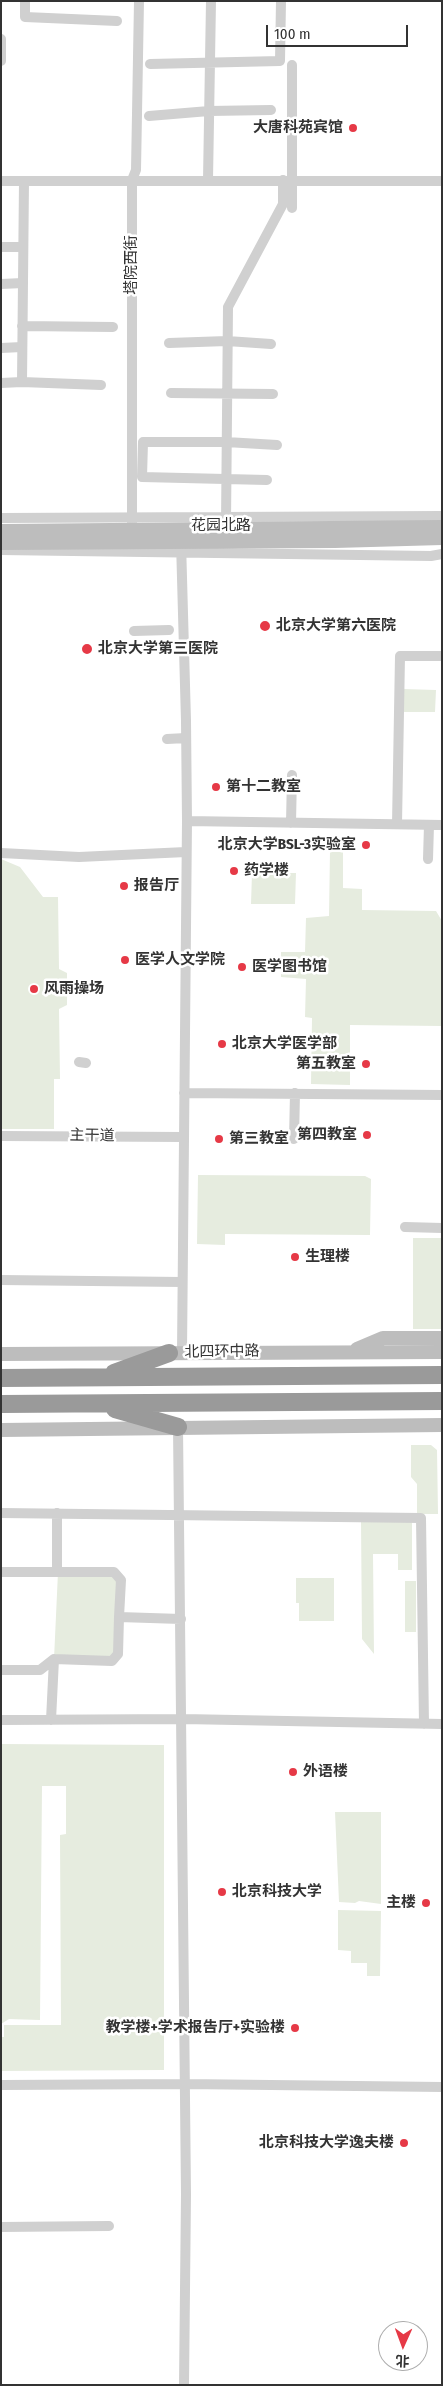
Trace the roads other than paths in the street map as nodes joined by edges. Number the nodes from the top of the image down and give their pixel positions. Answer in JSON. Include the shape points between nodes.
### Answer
{"nodes":[{"id":1,"x":25,"y":1,"type":"edge"},
{"id":2,"x":139,"y":1,"type":"edge"},
{"id":3,"x":211,"y":1,"type":"edge"},
{"id":4,"x":281,"y":1,"type":"edge"},
{"id":5,"x":117,"y":21,"type":"dead end"},
{"id":6,"x":1,"y":39,"type":"edge"},
{"id":7,"x":1,"y":61,"type":"edge"},
{"id":8,"x":210,"y":62,"type":"junction"},
{"id":9,"x":150,"y":64,"type":"dead end"},
{"id":10,"x":292,"y":65,"type":"dead end"},
{"id":11,"x":271,"y":110,"type":"dead end"},
{"id":12,"x":209,"y":111,"type":"junction"},
{"id":13,"x":149,"y":116,"type":"dead end"},
{"id":14,"x":24,"y":180,"type":"junction"},
{"id":15,"x":132,"y":180,"type":"junction"},
{"id":16,"x":208,"y":180,"type":"junction"},
{"id":17,"x":288,"y":180,"type":"junction"},
{"id":18,"x":1,"y":181,"type":"edge"},
{"id":19,"x":442,"y":181,"type":"edge"},
{"id":20,"x":292,"y":208,"type":"dead end"},
{"id":21,"x":1,"y":247,"type":"edge"},
{"id":22,"x":23,"y":247,"type":"junction"},
{"id":23,"x":23,"y":283,"type":"junction"},
{"id":24,"x":1,"y":284,"type":"edge"},
{"id":25,"x":22,"y":326,"type":"junction"},
{"id":26,"x":113,"y":327,"type":"dead end"},
{"id":27,"x":227,"y":341,"type":"junction"},
{"id":28,"x":169,"y":343,"type":"dead end"},
{"id":29,"x":271,"y":344,"type":"dead end"},
{"id":30,"x":22,"y":347,"type":"junction"},
{"id":31,"x":1,"y":348,"type":"edge"},
{"id":32,"x":22,"y":382,"type":"junction"},
{"id":33,"x":1,"y":383,"type":"edge"},
{"id":34,"x":101,"y":385,"type":"dead end"},
{"id":35,"x":227,"y":392,"type":"junction"},
{"id":36,"x":171,"y":393,"type":"dead end"},
{"id":37,"x":273,"y":394,"type":"dead end"},
{"id":38,"x":226,"y":442,"type":"junction"},
{"id":39,"x":277,"y":445,"type":"dead end"},
{"id":40,"x":226,"y":479,"type":"junction"},
{"id":41,"x":267,"y":480,"type":"dead end"},
{"id":42,"x":442,"y":516,"type":"edge"},
{"id":43,"x":1,"y":518,"type":"edge"},
{"id":44,"x":226,"y":523,"type":"junction"},
{"id":45,"x":132,"y":524,"type":"junction"},
{"id":46,"x":442,"y":527,"type":"edge"},
{"id":47,"x":1,"y":530,"type":"edge"},
{"id":48,"x":442,"y":538,"type":"edge"},
{"id":49,"x":1,"y":543,"type":"edge"},
{"id":50,"x":181,"y":548,"type":"junction"},
{"id":51,"x":1,"y":550,"type":"edge"},
{"id":52,"x":442,"y":554,"type":"edge"},
{"id":53,"x":169,"y":630,"type":"dead end"},
{"id":54,"x":134,"y":631,"type":"dead end"},
{"id":55,"x":442,"y":656,"type":"edge"},
{"id":56,"x":186,"y":738,"type":"junction"},
{"id":57,"x":167,"y":739,"type":"dead end"},
{"id":58,"x":292,"y":775,"type":"dead end"},
{"id":59,"x":187,"y":822,"type":"junction"},
{"id":60,"x":291,"y":823,"type":"junction"},
{"id":61,"x":397,"y":824,"type":"junction"},
{"id":62,"x":429,"y":824,"type":"junction"},
{"id":63,"x":442,"y":825,"type":"edge"},
{"id":64,"x":186,"y":852,"type":"junction"},
{"id":65,"x":1,"y":853,"type":"edge"},
{"id":66,"x":428,"y":859,"type":"dead end"},
{"id":67,"x":184,"y":1093,"type":"junction"},
{"id":68,"x":295,"y":1093,"type":"junction"},
{"id":69,"x":442,"y":1095,"type":"edge"},
{"id":70,"x":1,"y":1136,"type":"edge"},
{"id":71,"x":183,"y":1138,"type":"junction"},
{"id":72,"x":294,"y":1139,"type":"dead end"},
{"id":73,"x":405,"y":1227,"type":"dead end"},
{"id":74,"x":442,"y":1228,"type":"edge"},
{"id":75,"x":1,"y":1280,"type":"edge"},
{"id":76,"x":182,"y":1282,"type":"junction"},
{"id":77,"x":442,"y":1338,"type":"edge"},
{"id":78,"x":442,"y":1352,"type":"edge"},
{"id":79,"x":176,"y":1353,"type":"junction"},
{"id":80,"x":350,"y":1353,"type":"junction"},
{"id":81,"x":1,"y":1354,"type":"edge"},
{"id":82,"x":442,"y":1375,"type":"edge"},
{"id":83,"x":1,"y":1378,"type":"edge"},
{"id":84,"x":99,"y":1378,"type":"junction"},
{"id":85,"x":442,"y":1401,"type":"edge"},
{"id":86,"x":1,"y":1404,"type":"edge"},
{"id":87,"x":98,"y":1404,"type":"junction"},
{"id":88,"x":178,"y":1427,"type":"junction"},
{"id":89,"x":439,"y":1428,"type":"edge"},
{"id":90,"x":1,"y":1430,"type":"edge"},
{"id":91,"x":1,"y":1513,"type":"edge"},
{"id":92,"x":57,"y":1513,"type":"junction"},
{"id":93,"x":180,"y":1513,"type":"junction"},
{"id":94,"x":1,"y":1572,"type":"edge"},
{"id":95,"x":58,"y":1572,"type":"junction"},
{"id":96,"x":118,"y":1617,"type":"junction"},
{"id":97,"x":181,"y":1618,"type":"junction"},
{"id":98,"x":54,"y":1659,"type":"junction"},
{"id":99,"x":1,"y":1670,"type":"edge"},
{"id":100,"x":182,"y":1719,"type":"junction"},
{"id":101,"x":1,"y":1720,"type":"edge"},
{"id":102,"x":51,"y":1720,"type":"junction"},
{"id":103,"x":424,"y":1724,"type":"junction"},
{"id":104,"x":442,"y":1724,"type":"edge"},
{"id":105,"x":185,"y":2084,"type":"junction"},
{"id":106,"x":1,"y":2085,"type":"edge"},
{"id":107,"x":442,"y":2087,"type":"edge"},
{"id":108,"x":109,"y":2226,"type":"dead end"},
{"id":109,"x":1,"y":2227,"type":"edge"},
{"id":110,"x":184,"y":2385,"type":"edge"}],
"edges":[{"from":1,"to":5,"type":"street","via":[[25,17]]},
{"from":2,"to":15,"type":"street","name":"塔院西街","via":[[136,170]]},
{"from":3,"to":8,"type":"street"},
{"from":4,"to":8,"type":"street","via":[[280,61]]},
{"from":6,"to":7,"type":"street"},
{"from":8,"to":9,"type":"street"},
{"from":8,"to":12,"type":"street"},
{"from":10,"to":17,"type":"street"},
{"from":11,"to":12,"type":"street"},
{"from":12,"to":13,"type":"street"},
{"from":12,"to":16,"type":"street"},
{"from":14,"to":15,"type":"street"},
{"from":14,"to":18,"type":"street"},
{"from":14,"to":22,"type":"street"},
{"from":15,"to":16,"type":"street"},
{"from":15,"to":45,"type":"street","name":"塔院西街"},
{"from":16,"to":17,"type":"street"},
{"from":17,"to":19,"type":"street"},
{"from":17,"to":20,"type":"street"},
{"from":17,"to":27,"type":"street","via":[[283,204],[228,307]]},
{"from":21,"to":22,"type":"street"},
{"from":22,"to":23,"type":"street"},
{"from":23,"to":24,"type":"street"},
{"from":23,"to":25,"type":"street"},
{"from":25,"to":26,"type":"street"},
{"from":25,"to":30,"type":"street"},
{"from":27,"to":28,"type":"street"},
{"from":27,"to":29,"type":"street"},
{"from":27,"to":35,"type":"street"},
{"from":30,"to":31,"type":"street"},
{"from":30,"to":32,"type":"street"},
{"from":32,"to":33,"type":"street"},
{"from":32,"to":34,"type":"street"},
{"from":35,"to":36,"type":"street"},
{"from":35,"to":37,"type":"street"},
{"from":35,"to":38,"type":"street"},
{"from":38,"to":39,"type":"street"},
{"from":38,"to":40,"type":"street"},
{"from":38,"to":40,"type":"street","via":[[143,442],[142,477]]},
{"from":40,"to":41,"type":"street"},
{"from":40,"to":44,"type":"street"},
{"from":42,"to":44,"type":"street"},
{"from":43,"to":45,"type":"street"},
{"from":44,"to":45,"type":"street","name":"花园北路"},
{"from":44,"to":46,"type":"street","name":"花园北路"},
{"from":45,"to":47,"type":"street","name":"花园北路"},
{"from":48,"to":50,"type":"street","name":"花园北路"},
{"from":49,"to":50,"type":"street","name":"花园北路"},
{"from":50,"to":51,"type":"street"},
{"from":50,"to":52,"type":"street"},
{"from":50,"to":56,"type":"street"},
{"from":53,"to":54,"type":"street"},
{"from":55,"to":61,"type":"street","via":[[400,656]]},
{"from":56,"to":57,"type":"street"},
{"from":56,"to":59,"type":"street"},
{"from":58,"to":60,"type":"street"},
{"from":59,"to":60,"type":"street"},
{"from":59,"to":64,"type":"street"},
{"from":60,"to":61,"type":"street"},
{"from":61,"to":62,"type":"street"},
{"from":62,"to":63,"type":"street"},
{"from":62,"to":66,"type":"street"},
{"from":64,"to":65,"type":"street","via":[[79,858]]},
{"from":64,"to":67,"type":"street"},
{"from":67,"to":68,"type":"street"},
{"from":67,"to":71,"type":"street"},
{"from":68,"to":69,"type":"street"},
{"from":68,"to":72,"type":"street"},
{"from":70,"to":71,"type":"street","name":"主干道"},
{"from":71,"to":76,"type":"street"},
{"from":73,"to":74,"type":"street"},
{"from":75,"to":76,"type":"street"},
{"from":76,"to":79,"type":"street"},
{"from":77,"to":80,"type":"street","via":[[383,1338]]},
{"from":78,"to":80,"type":"street","name":"北四环中路"},
{"from":79,"to":80,"type":"street","name":"北四环中路"},
{"from":79,"to":81,"type":"street","name":"北四环中路"},
{"from":79,"to":84,"type":"highway"},
{"from":82,"to":84,"type":"highway","name":"北四环中路"},
{"from":83,"to":84,"type":"highway","name":"北四环中路"},
{"from":85,"to":87,"type":"highway"},
{"from":86,"to":87,"type":"highway"},
{"from":87,"to":88,"type":"highway"},
{"from":88,"to":89,"type":"street"},
{"from":88,"to":90,"type":"street"},
{"from":88,"to":93,"type":"street"},
{"from":91,"to":92,"type":"street"},
{"from":92,"to":93,"type":"street"},
{"from":92,"to":95,"type":"street"},
{"from":93,"to":97,"type":"street"},
{"from":93,"to":103,"type":"street","via":[[421,1518]]},
{"from":94,"to":95,"type":"street"},
{"from":95,"to":96,"type":"street","via":[[114,1572],[120,1580]]},
{"from":96,"to":97,"type":"street"},
{"from":96,"to":98,"type":"street","via":[[118,1654],[112,1661]]},
{"from":97,"to":100,"type":"street"},
{"from":98,"to":99,"type":"street","via":[[40,1670]]},
{"from":98,"to":102,"type":"street"},
{"from":100,"to":102,"type":"street"},
{"from":100,"to":103,"type":"street"},
{"from":100,"to":105,"type":"street"},
{"from":101,"to":102,"type":"street"},
{"from":103,"to":104,"type":"street"},
{"from":105,"to":106,"type":"street"},
{"from":105,"to":107,"type":"street"},
{"from":105,"to":110,"type":"street"},
{"from":108,"to":109,"type":"street"}]}
